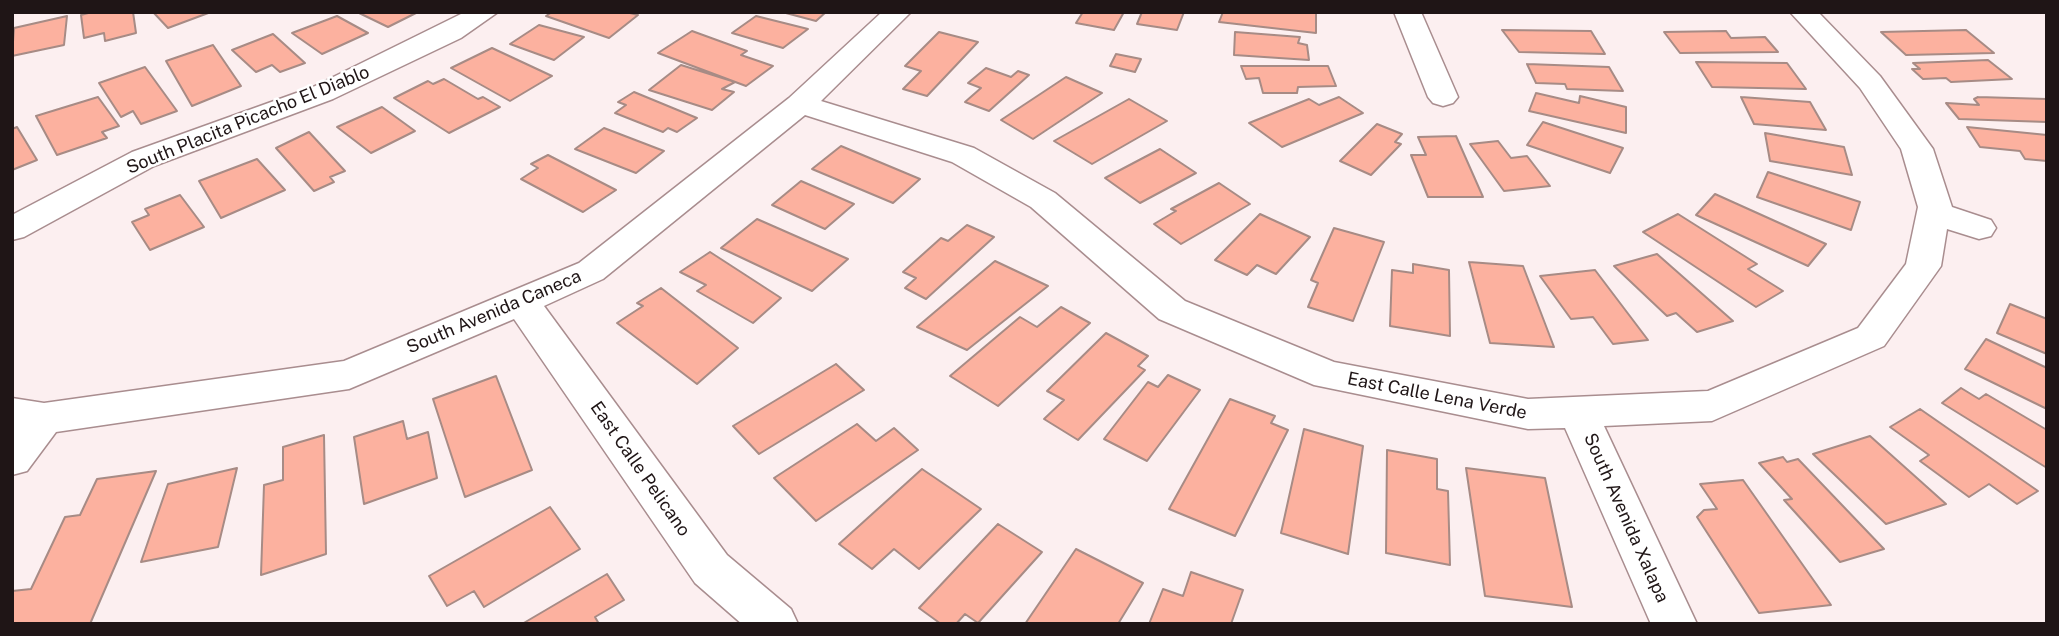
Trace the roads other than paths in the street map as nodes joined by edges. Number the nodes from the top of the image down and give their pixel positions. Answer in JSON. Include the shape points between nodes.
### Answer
{"nodes":[{"id":1,"x":485,"y":12,"type":"edge"},
{"id":2,"x":898,"y":12,"type":"edge"},
{"id":3,"x":1407,"y":12,"type":"edge"},
{"id":4,"x":1803,"y":12,"type":"edge"},
{"id":5,"x":1443,"y":97,"type":"dead end"},
{"id":6,"x":800,"y":104,"type":"junction"},
{"id":7,"x":1934,"y":213,"type":"junction"},
{"id":8,"x":1979,"y":228,"type":"dead end"},
{"id":9,"x":12,"y":229,"type":"edge"},
{"id":10,"x":521,"y":301,"type":"junction"},
{"id":11,"x":1578,"y":412,"type":"junction"},
{"id":12,"x":28,"y":416,"type":"edge"},
{"id":13,"x":12,"y":458,"type":"edge"},
{"id":14,"x":775,"y":624,"type":"edge"},
{"id":15,"x":1674,"y":624,"type":"edge"}],
"edges":[{"from":1,"to":9,"type":"street","name":"South Placita Picacho El Diablo","via":[[323,93],[143,159]]},
{"from":2,"to":6,"type":"street","name":"South Avenida Caneca"},
{"from":3,"to":5,"type":"street"},
{"from":4,"to":7,"type":"street","name":"East Calle Lena Verde","via":[[1870,82],[1917,149]]},
{"from":6,"to":10,"type":"street","name":"South Avenida Caneca","via":[[591,271]]},
{"from":6,"to":11,"type":"street","name":"East Calle Lena Verde","via":[[962,155],[1043,200],[1172,310],[1328,375],[1528,414]]},
{"from":7,"to":8,"type":"street"},
{"from":7,"to":11,"type":"street","name":"East Calle Lena Verde","via":[[1923,266],[1871,337],[1712,406]]},
{"from":10,"to":12,"type":"street","name":"South Avenida Caneca","via":[[349,374]]},
{"from":10,"to":14,"type":"street","name":"East Calle Pelicano","via":[[711,569]]},
{"from":11,"to":15,"type":"street","name":"South Avenida Xalapa"},
{"from":12,"to":13,"type":"street"}]}
